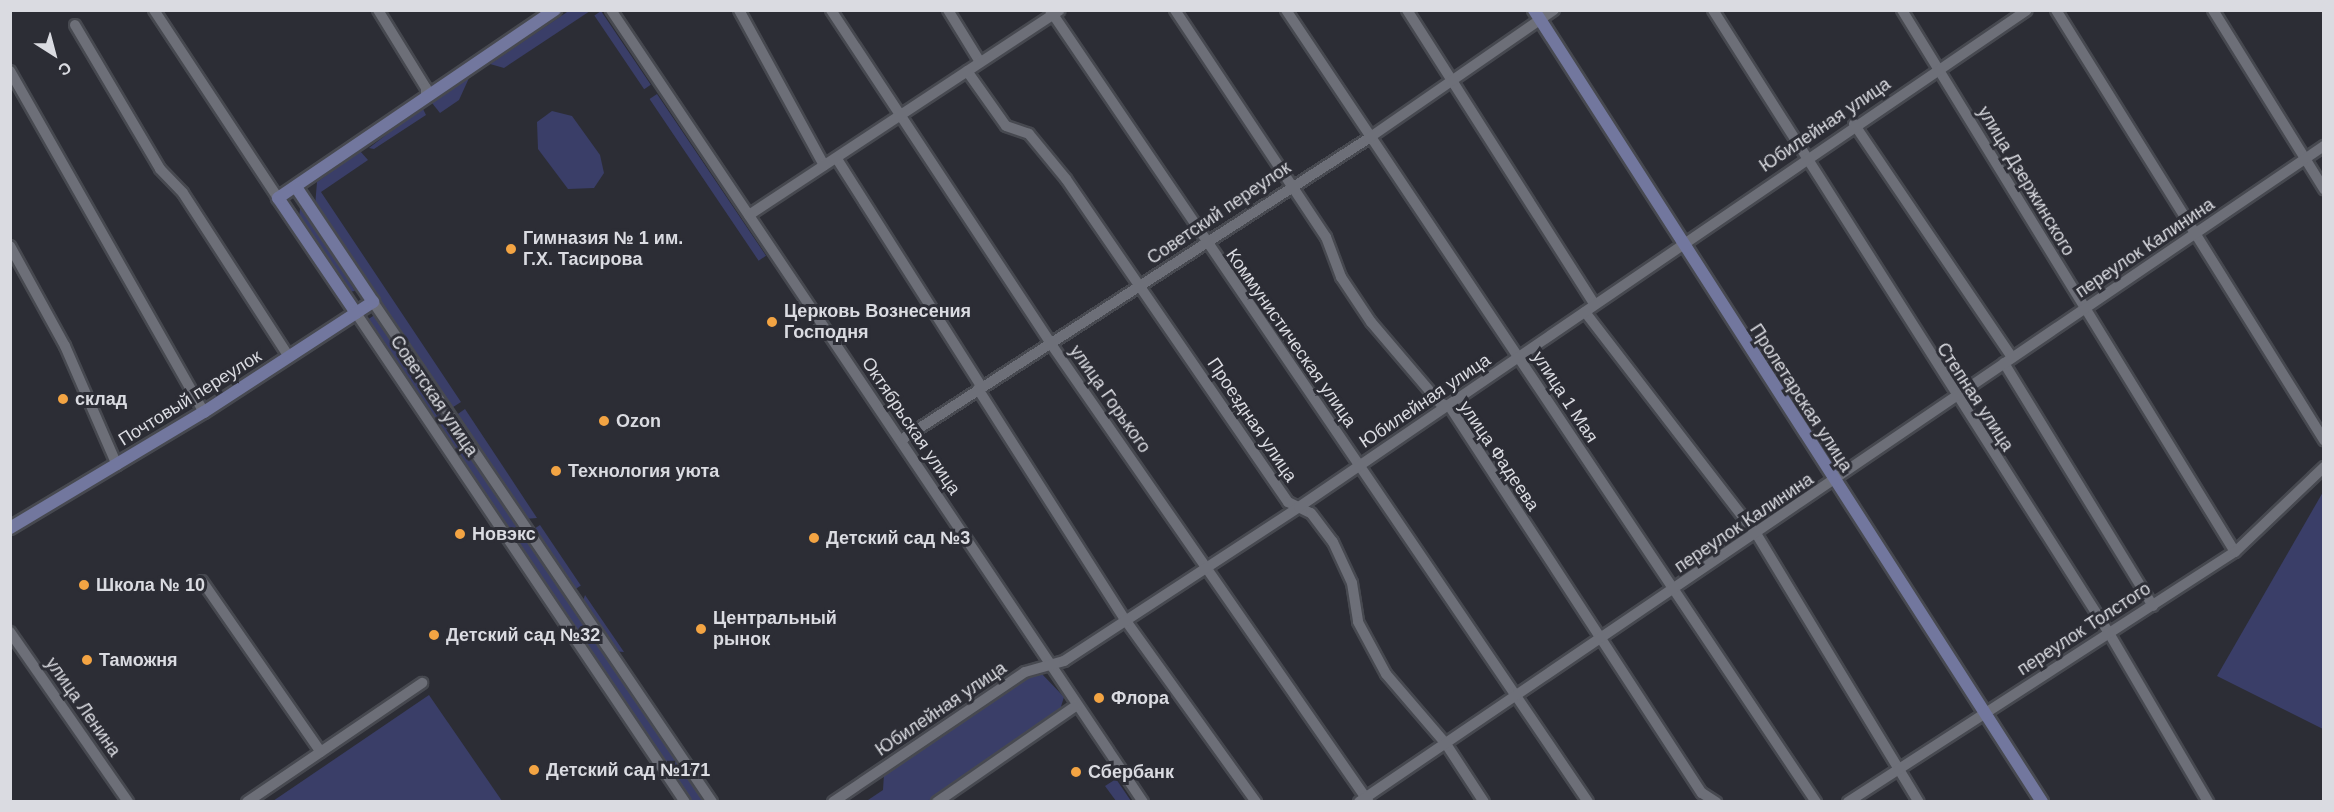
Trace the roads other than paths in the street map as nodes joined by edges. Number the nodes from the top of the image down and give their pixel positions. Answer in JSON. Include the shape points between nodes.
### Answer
{"nodes":[{"id":1,"x":154,"y":10,"type":"edge"},
{"id":2,"x":378,"y":10,"type":"edge"},
{"id":3,"x":555,"y":10,"type":"edge"},
{"id":4,"x":612,"y":10,"type":"edge"},
{"id":5,"x":739,"y":10,"type":"edge"},
{"id":6,"x":831,"y":10,"type":"edge"},
{"id":7,"x":948,"y":10,"type":"edge"},
{"id":8,"x":1175,"y":10,"type":"edge"},
{"id":9,"x":1286,"y":10,"type":"edge"},
{"id":10,"x":1407,"y":10,"type":"edge"},
{"id":11,"x":1554,"y":10,"type":"edge"},
{"id":12,"x":1713,"y":10,"type":"edge"},
{"id":13,"x":1902,"y":10,"type":"edge"},
{"id":14,"x":2027,"y":10,"type":"edge"},
{"id":15,"x":2056,"y":10,"type":"edge"},
{"id":16,"x":2212,"y":10,"type":"edge"},
{"id":17,"x":1055,"y":12,"type":"edge"},
{"id":18,"x":1536,"y":15,"type":"edge"},
{"id":19,"x":75,"y":25,"type":"dead end"},
{"id":20,"x":980,"y":62,"type":"junction"},
{"id":21,"x":1939,"y":69,"type":"junction"},
{"id":22,"x":10,"y":71,"type":"edge"},
{"id":23,"x":968,"y":71,"type":"junction"},
{"id":24,"x":1453,"y":79,"type":"junction"},
{"id":25,"x":426,"y":97,"type":"junction"},
{"id":26,"x":901,"y":115,"type":"junction"},
{"id":27,"x":1854,"y":124,"type":"junction"},
{"id":28,"x":1369,"y":138,"type":"junction"},
{"id":29,"x":2324,"y":146,"type":"edge"},
{"id":30,"x":1806,"y":157,"type":"junction"},
{"id":31,"x":837,"y":159,"type":"junction"},
{"id":32,"x":2306,"y":159,"type":"junction"},
{"id":33,"x":824,"y":165,"type":"junction"},
{"id":34,"x":1292,"y":184,"type":"junction"},
{"id":35,"x":296,"y":187,"type":"junction"},
{"id":36,"x":2324,"y":189,"type":"edge"},
{"id":37,"x":278,"y":198,"type":"junction"},
{"id":38,"x":749,"y":215,"type":"junction"},
{"id":39,"x":2194,"y":235,"type":"junction"},
{"id":40,"x":1203,"y":242,"type":"junction"},
{"id":41,"x":1680,"y":244,"type":"junction"},
{"id":42,"x":10,"y":246,"type":"edge"},
{"id":43,"x":1141,"y":286,"type":"junction"},
{"id":44,"x":373,"y":302,"type":"junction"},
{"id":45,"x":1594,"y":303,"type":"junction"},
{"id":46,"x":2084,"y":310,"type":"junction"},
{"id":47,"x":1585,"y":312,"type":"junction"},
{"id":48,"x":356,"y":313,"type":"junction"},
{"id":49,"x":1049,"y":341,"type":"junction"},
{"id":50,"x":289,"y":357,"type":"junction"},
{"id":51,"x":1519,"y":357,"type":"junction"},
{"id":52,"x":2008,"y":360,"type":"junction"},
{"id":53,"x":979,"y":388,"type":"junction"},
{"id":54,"x":1955,"y":398,"type":"junction"},
{"id":55,"x":1450,"y":406,"type":"junction"},
{"id":56,"x":204,"y":412,"type":"junction"},
{"id":57,"x":901,"y":440,"type":"junction"},
{"id":58,"x":2324,"y":440,"type":"edge"},
{"id":59,"x":117,"y":465,"type":"junction"},
{"id":60,"x":1360,"y":465,"type":"junction"},
{"id":61,"x":2324,"y":467,"type":"edge"},
{"id":62,"x":1834,"y":482,"type":"junction"},
{"id":63,"x":1299,"y":507,"type":"junction"},
{"id":64,"x":10,"y":513,"type":"edge"},
{"id":65,"x":24,"y":520,"type":"junction"},
{"id":66,"x":10,"y":528,"type":"edge"},
{"id":67,"x":1757,"y":535,"type":"junction"},
{"id":68,"x":2235,"y":552,"type":"junction"},
{"id":69,"x":1207,"y":565,"type":"junction"},
{"id":70,"x":202,"y":581,"type":"dead end"},
{"id":71,"x":1672,"y":591,"type":"junction"},
{"id":72,"x":2152,"y":606,"type":"junction"},
{"id":73,"x":1126,"y":621,"type":"junction"},
{"id":74,"x":10,"y":632,"type":"edge"},
{"id":75,"x":2109,"y":633,"type":"junction"},
{"id":76,"x":1601,"y":639,"type":"junction"},
{"id":77,"x":1052,"y":668,"type":"junction"},
{"id":78,"x":422,"y":683,"type":"dead end"},
{"id":79,"x":1516,"y":696,"type":"junction"},
{"id":80,"x":1077,"y":705,"type":"junction"},
{"id":81,"x":1984,"y":713,"type":"junction"},
{"id":82,"x":1446,"y":744,"type":"junction"},
{"id":83,"x":321,"y":752,"type":"junction"},
{"id":84,"x":1897,"y":769,"type":"junction"},
{"id":85,"x":1364,"y":800,"type":"edge"},
{"id":86,"x":128,"y":801,"type":"edge"},
{"id":87,"x":247,"y":801,"type":"edge"},
{"id":88,"x":685,"y":801,"type":"edge"},
{"id":89,"x":712,"y":801,"type":"edge"},
{"id":90,"x":833,"y":801,"type":"edge"},
{"id":91,"x":937,"y":801,"type":"edge"},
{"id":92,"x":1143,"y":801,"type":"edge"},
{"id":93,"x":1256,"y":801,"type":"edge"},
{"id":94,"x":1484,"y":801,"type":"edge"},
{"id":95,"x":1588,"y":801,"type":"edge"},
{"id":96,"x":1716,"y":801,"type":"edge"},
{"id":97,"x":1815,"y":801,"type":"edge"},
{"id":98,"x":1848,"y":801,"type":"edge"},
{"id":99,"x":1919,"y":801,"type":"edge"},
{"id":100,"x":2042,"y":801,"type":"edge"},
{"id":101,"x":2208,"y":801,"type":"edge"}],
"edges":[{"from":1,"to":37,"type":"street","name":"Советская улица"},
{"from":2,"to":25,"type":"street","via":[[426,88]]},
{"from":3,"to":25,"type":"main road"},
{"from":4,"to":38,"type":"street","name":"Октябрьская улица"},
{"from":5,"to":33,"type":"street"},
{"from":6,"to":26,"type":"street","name":"улица Горького"},
{"from":7,"to":20,"type":"street"},
{"from":8,"to":34,"type":"street","name":"улица Фадеева"},
{"from":9,"to":28,"type":"street","name":"улица 1 Мая"},
{"from":10,"to":24,"type":"street"},
{"from":11,"to":18,"type":"street","name":"Советский переулок"},
{"from":12,"to":30,"type":"street","name":"Степная улица"},
{"from":13,"to":21,"type":"street","name":"улица Дзержинского"},
{"from":14,"to":21,"type":"street","name":"Юбилейная улица"},
{"from":15,"to":39,"type":"street"},
{"from":16,"to":32,"type":"street"},
{"from":17,"to":20,"type":"street"},
{"from":17,"to":40,"type":"street","name":"Коммунистическая улица"},
{"from":18,"to":24,"type":"street","name":"Советский переулок"},
{"from":18,"to":41,"type":"main road","name":"Пролетарская улица"},
{"from":19,"to":50,"type":"street","via":[[160,169],[183,193]]},
{"from":20,"to":23,"type":"street"},
{"from":21,"to":27,"type":"street","name":"Юбилейная улица"},
{"from":21,"to":46,"type":"street","name":"улица Дзержинского"},
{"from":22,"to":56,"type":"street"},
{"from":23,"to":26,"type":"street"},
{"from":23,"to":43,"type":"street","name":"Проездная улица","via":[[1006,126],[1029,134],[1066,178]]},
{"from":24,"to":28,"type":"street","name":"Советский переулок"},
{"from":24,"to":45,"type":"street","via":[[1456,94]]},
{"from":25,"to":35,"type":"main road"},
{"from":26,"to":31,"type":"street"},
{"from":26,"to":49,"type":"street","name":"улица Горького"},
{"from":27,"to":30,"type":"street","name":"Юбилейная улица"},
{"from":27,"to":52,"type":"street"},
{"from":28,"to":34,"type":"street","name":"Советский переулок"},
{"from":28,"to":51,"type":"street","name":"улица 1 Мая"},
{"from":29,"to":32,"type":"street","name":"переулок Калинина"},
{"from":30,"to":41,"type":"street","name":"Юбилейная улица"},
{"from":30,"to":54,"type":"street","name":"Степная улица"},
{"from":31,"to":33,"type":"street"},
{"from":31,"to":53,"type":"street"},
{"from":32,"to":36,"type":"street"},
{"from":32,"to":39,"type":"street","name":"переулок Калинина"},
{"from":33,"to":38,"type":"street"},
{"from":34,"to":40,"type":"street","name":"Советский переулок"},
{"from":34,"to":55,"type":"street","name":"улица Фадеева","via":[[1371,322],[1440,402]]},
{"from":35,"to":37,"type":"main road"},
{"from":35,"to":44,"type":"main road","name":"Советская улица"},
{"from":37,"to":48,"type":"main road","name":"Советская улица"},
{"from":38,"to":57,"type":"street","name":"Октябрьская улица"},
{"from":39,"to":46,"type":"street","name":"переулок Калинина"},
{"from":39,"to":58,"type":"street"},
{"from":40,"to":43,"type":"street","name":"Советский переулок"},
{"from":40,"to":60,"type":"street","name":"Коммунистическая улица"},
{"from":41,"to":45,"type":"street","name":"Юбилейная улица"},
{"from":41,"to":62,"type":"main road","name":"Пролетарская улица"},
{"from":42,"to":59,"type":"street","via":[[65,346]]},
{"from":43,"to":49,"type":"street","name":"Советский переулок"},
{"from":43,"to":63,"type":"street","name":"Проездная улица","via":[[1288,502]]},
{"from":44,"to":48,"type":"main road","name":"Почтовый переулок"},
{"from":44,"to":89,"type":"street","name":"Советская улица"},
{"from":45,"to":47,"type":"street","name":"Юбилейная улица"},
{"from":46,"to":52,"type":"street","name":"переулок Калинина"},
{"from":46,"to":68,"type":"street","name":"улица Дзержинского"},
{"from":47,"to":51,"type":"street","name":"Юбилейная улица"},
{"from":47,"to":67,"type":"street"},
{"from":48,"to":50,"type":"main road","name":"Почтовый переулок"},
{"from":48,"to":88,"type":"street","name":"Советская улица"},
{"from":49,"to":53,"type":"street","name":"Советский переулок"},
{"from":49,"to":69,"type":"street","name":"улица Горького"},
{"from":50,"to":56,"type":"main road","name":"Почтовый переулок"},
{"from":51,"to":55,"type":"street","name":"Юбилейная улица"},
{"from":51,"to":71,"type":"street","name":"улица 1 Мая"},
{"from":52,"to":54,"type":"street","name":"переулок Калинина"},
{"from":52,"to":72,"type":"street"},
{"from":53,"to":57,"type":"street","name":"Советский переулок"},
{"from":53,"to":73,"type":"street"},
{"from":54,"to":62,"type":"street","name":"переулок Калинина"},
{"from":54,"to":75,"type":"street","name":"Степная улица"},
{"from":55,"to":60,"type":"street","name":"Юбилейная улица"},
{"from":55,"to":76,"type":"street","name":"улица Фадеева"},
{"from":56,"to":59,"type":"main road","name":"Почтовый переулок"},
{"from":57,"to":77,"type":"street","name":"Октябрьская улица"},
{"from":59,"to":65,"type":"main road","name":"Почтовый переулок"},
{"from":60,"to":63,"type":"street","name":"Юбилейная улица"},
{"from":60,"to":79,"type":"street","name":"Коммунистическая улица"},
{"from":61,"to":68,"type":"street","name":"переулок Толстого"},
{"from":62,"to":67,"type":"street","name":"переулок Калинина"},
{"from":62,"to":81,"type":"main road","name":"Пролетарская улица"},
{"from":63,"to":69,"type":"street","name":"Юбилейная улица"},
{"from":63,"to":82,"type":"street","name":"Проездная улица","via":[[1333,542],[1352,583],[1358,622],[1386,674]]},
{"from":64,"to":65,"type":"main road"},
{"from":65,"to":66,"type":"main road","name":"Почтовый переулок"},
{"from":67,"to":71,"type":"street","name":"переулок Калинина"},
{"from":67,"to":84,"type":"street"},
{"from":68,"to":72,"type":"street","name":"переулок Толстого"},
{"from":69,"to":73,"type":"street","name":"Юбилейная улица"},
{"from":69,"to":85,"type":"street","name":"улица Горького"},
{"from":70,"to":83,"type":"street"},
{"from":71,"to":76,"type":"street","name":"переулок Калинина"},
{"from":71,"to":97,"type":"street","name":"улица 1 Мая"},
{"from":72,"to":75,"type":"street","name":"переулок Толстого"},
{"from":73,"to":77,"type":"street","name":"Юбилейная улица"},
{"from":73,"to":93,"type":"street"},
{"from":74,"to":86,"type":"street","name":"улица Ленина"},
{"from":75,"to":81,"type":"street","name":"переулок Толстого"},
{"from":75,"to":101,"type":"street","name":"Степная улица"},
{"from":76,"to":79,"type":"street","name":"переулок Калинина"},
{"from":76,"to":96,"type":"street","name":"улица Фадеева","via":[[1701,793]]},
{"from":77,"to":80,"type":"street","name":"Октябрьская улица"},
{"from":77,"to":90,"type":"street","name":"Юбилейная улица","via":[[1025,672]]},
{"from":78,"to":83,"type":"street"},
{"from":79,"to":82,"type":"street","name":"переулок Калинина"},
{"from":79,"to":95,"type":"street","name":"Коммунистическая улица"},
{"from":80,"to":91,"type":"street"},
{"from":80,"to":92,"type":"street","name":"Октябрьская улица"},
{"from":81,"to":84,"type":"street","name":"переулок Толстого"},
{"from":81,"to":100,"type":"main road","name":"Пролетарская улица"},
{"from":82,"to":85,"type":"street","name":"переулок Калинина"},
{"from":82,"to":94,"type":"street","name":"Проездная улица"},
{"from":83,"to":87,"type":"street"},
{"from":84,"to":98,"type":"street","name":"переулок Толстого"},
{"from":84,"to":99,"type":"street"}]}
